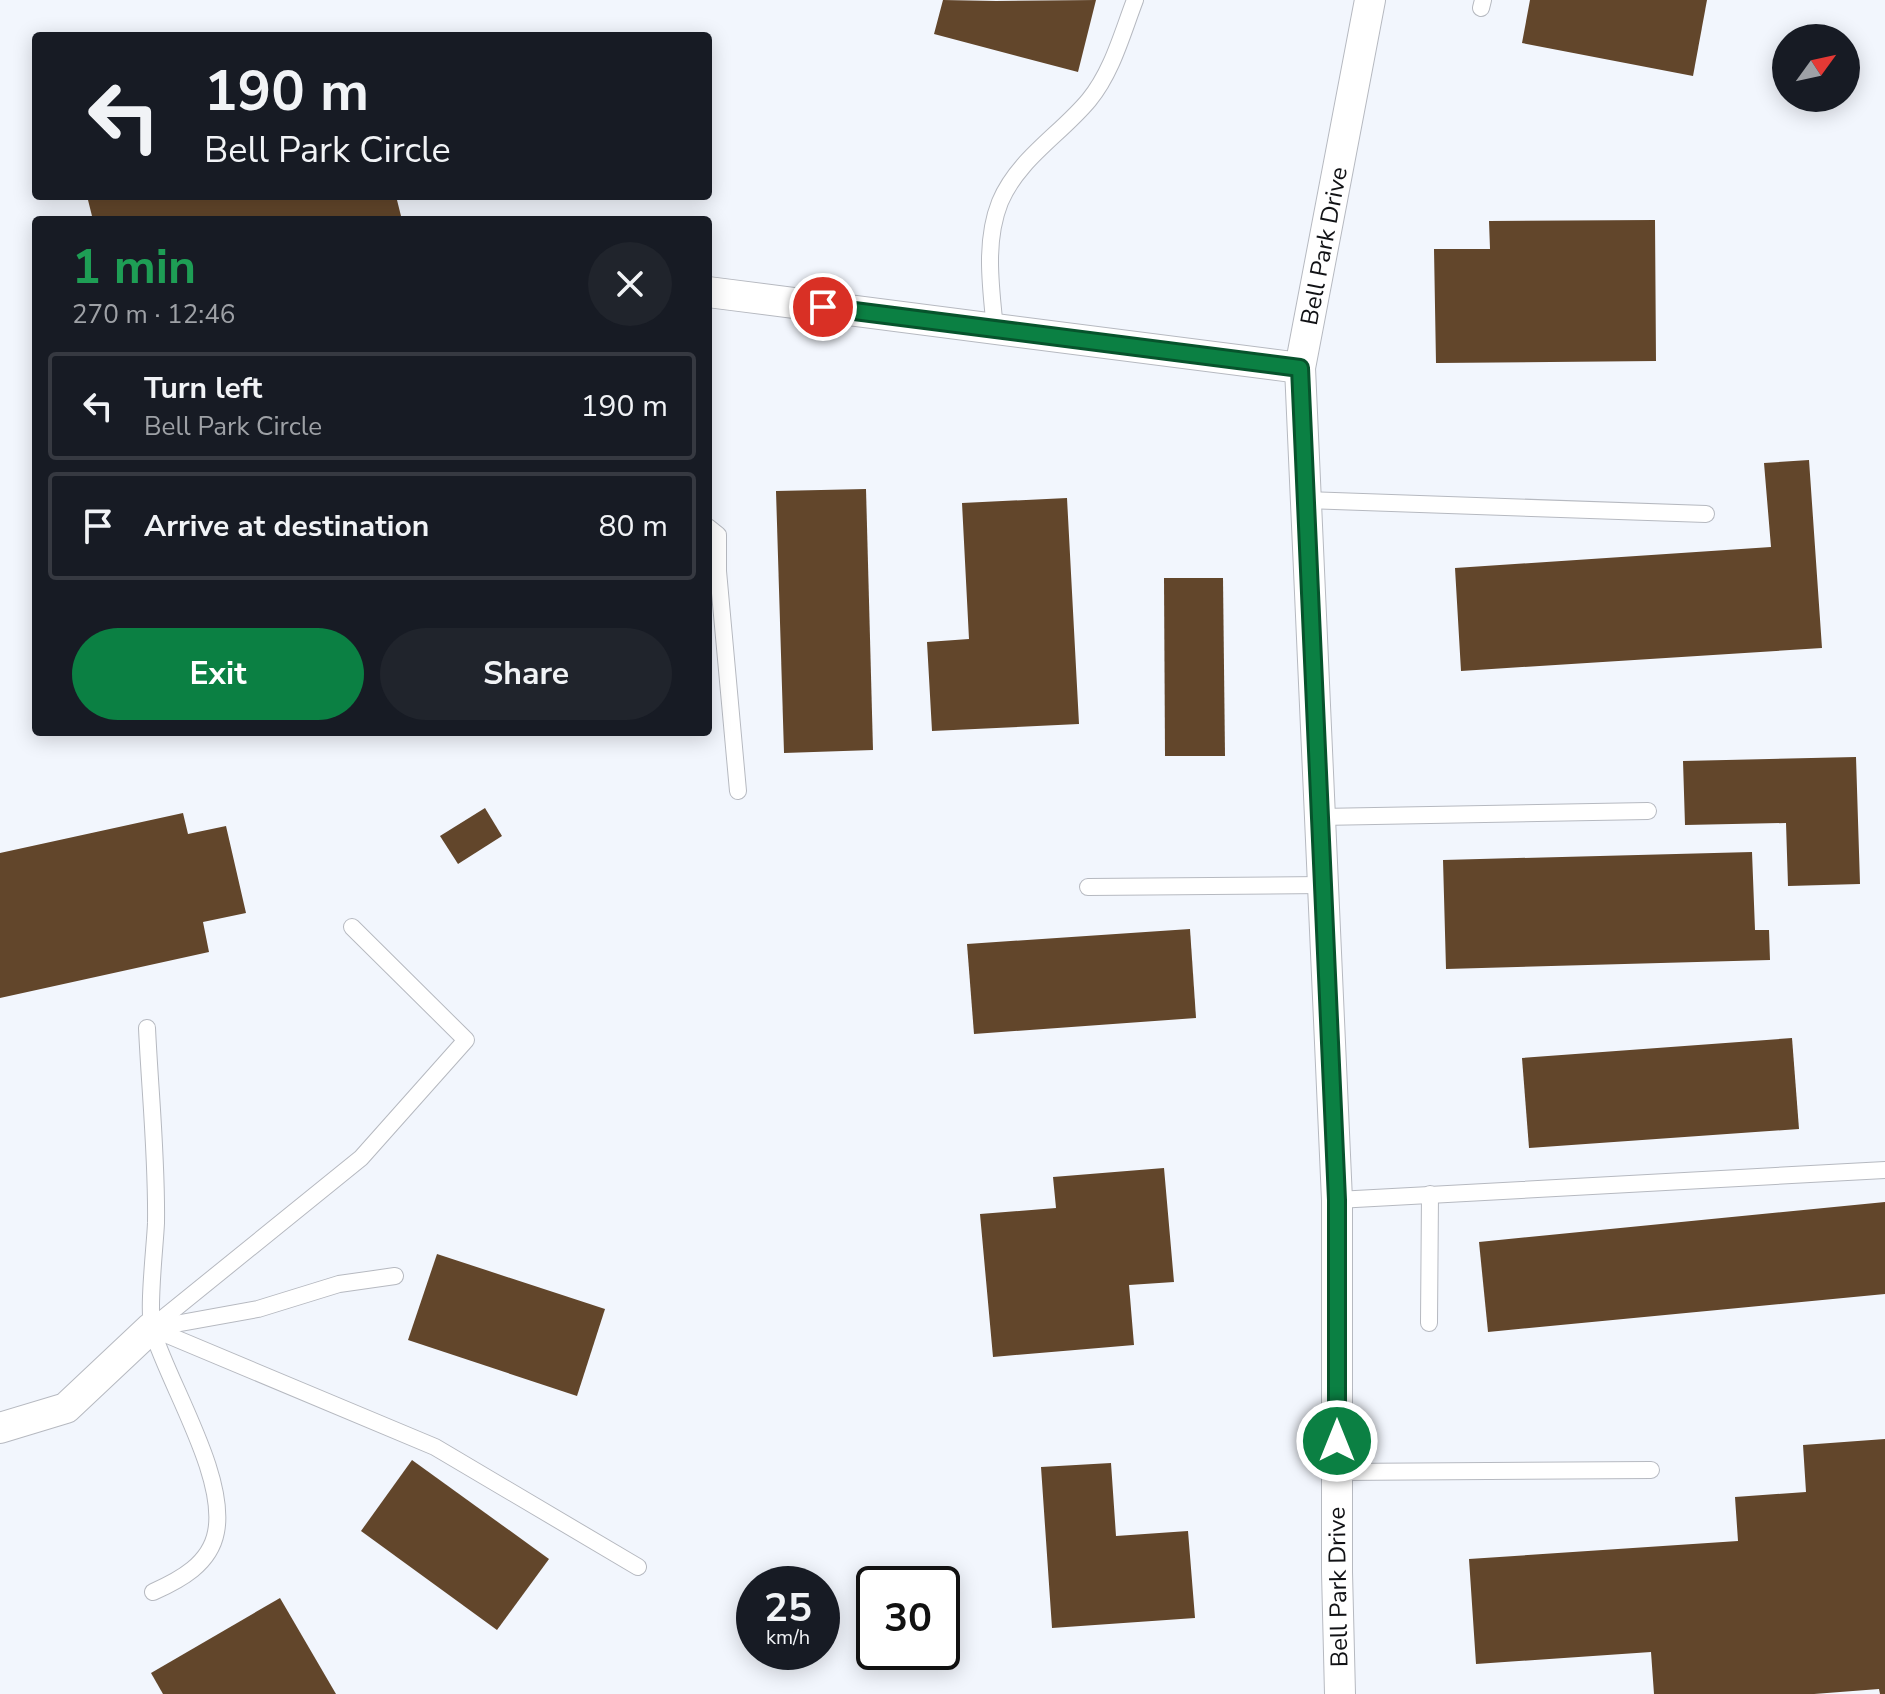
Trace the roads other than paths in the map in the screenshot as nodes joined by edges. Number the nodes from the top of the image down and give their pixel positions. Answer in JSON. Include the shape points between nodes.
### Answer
{"nodes":[{"id":1,"x":1135,"y":0,"type":"edge"},
{"id":2,"x":1370,"y":0,"type":"edge"},
{"id":3,"x":712,"y":293,"type":"edge"},
{"id":4,"x":995,"y":329,"type":"junction"},
{"id":5,"x":1300,"y":368,"type":"junction"},
{"id":6,"x":1306,"y":500,"type":"junction"},
{"id":7,"x":1706,"y":514,"type":"dead end"},
{"id":8,"x":712,"y":530,"type":"edge"},
{"id":9,"x":738,"y":791,"type":"dead end"},
{"id":10,"x":1648,"y":811,"type":"dead end"},
{"id":11,"x":1320,"y":817,"type":"junction"},
{"id":12,"x":1323,"y":885,"type":"junction"},
{"id":13,"x":1088,"y":887,"type":"dead end"},
{"id":14,"x":352,"y":927,"type":"dead end"},
{"id":15,"x":147,"y":1028,"type":"dead end"},
{"id":16,"x":1885,"y":1170,"type":"edge"},
{"id":17,"x":1430,"y":1194,"type":"junction"},
{"id":18,"x":1337,"y":1200,"type":"junction"},
{"id":19,"x":395,"y":1276,"type":"dead end"},
{"id":20,"x":1429,"y":1323,"type":"dead end"},
{"id":21,"x":151,"y":1328,"type":"junction"},
{"id":22,"x":0,"y":1428,"type":"edge"},
{"id":23,"x":1651,"y":1470,"type":"dead end"},
{"id":24,"x":1337,"y":1472,"type":"junction"},
{"id":25,"x":638,"y":1567,"type":"dead end"},
{"id":26,"x":153,"y":1592,"type":"dead end"},
{"id":27,"x":1340,"y":1694,"type":"edge"}],
"edges":[{"from":1,"to":4,"type":"lane","via":[[1111,65],[1089,99],[1029,159],[1000,201],[989,261]]},
{"from":2,"to":5,"type":"street","name":"Bell Park Drive"},
{"from":3,"to":4,"type":"street"},
{"from":4,"to":5,"type":"street"},
{"from":5,"to":6,"type":"street","name":"Bell Park Drive"},
{"from":6,"to":7,"type":"lane"},
{"from":6,"to":11,"type":"street","name":"Bell Park Drive"},
{"from":8,"to":9,"type":"lane","via":[[718,535]]},
{"from":10,"to":11,"type":"lane"},
{"from":11,"to":12,"type":"street","name":"Bell Park Drive"},
{"from":12,"to":13,"type":"lane"},
{"from":12,"to":18,"type":"street","name":"Bell Park Drive"},
{"from":14,"to":21,"type":"lane","via":[[466,1040],[361,1158]]},
{"from":15,"to":21,"type":"lane","via":[[156,1219]]},
{"from":16,"to":17,"type":"lane"},
{"from":17,"to":18,"type":"lane"},
{"from":17,"to":20,"type":"lane"},
{"from":18,"to":24,"type":"street","name":"Bell Park Drive"},
{"from":19,"to":21,"type":"lane"},
{"from":21,"to":22,"type":"street","via":[[66,1408]]},
{"from":21,"to":25,"type":"lane","via":[[435,1447]]},
{"from":21,"to":26,"type":"lane","via":[[219,1507],[210,1551],[184,1578]]},
{"from":23,"to":24,"type":"lane"},
{"from":24,"to":27,"type":"street","name":"Bell Park Drive"}]}
